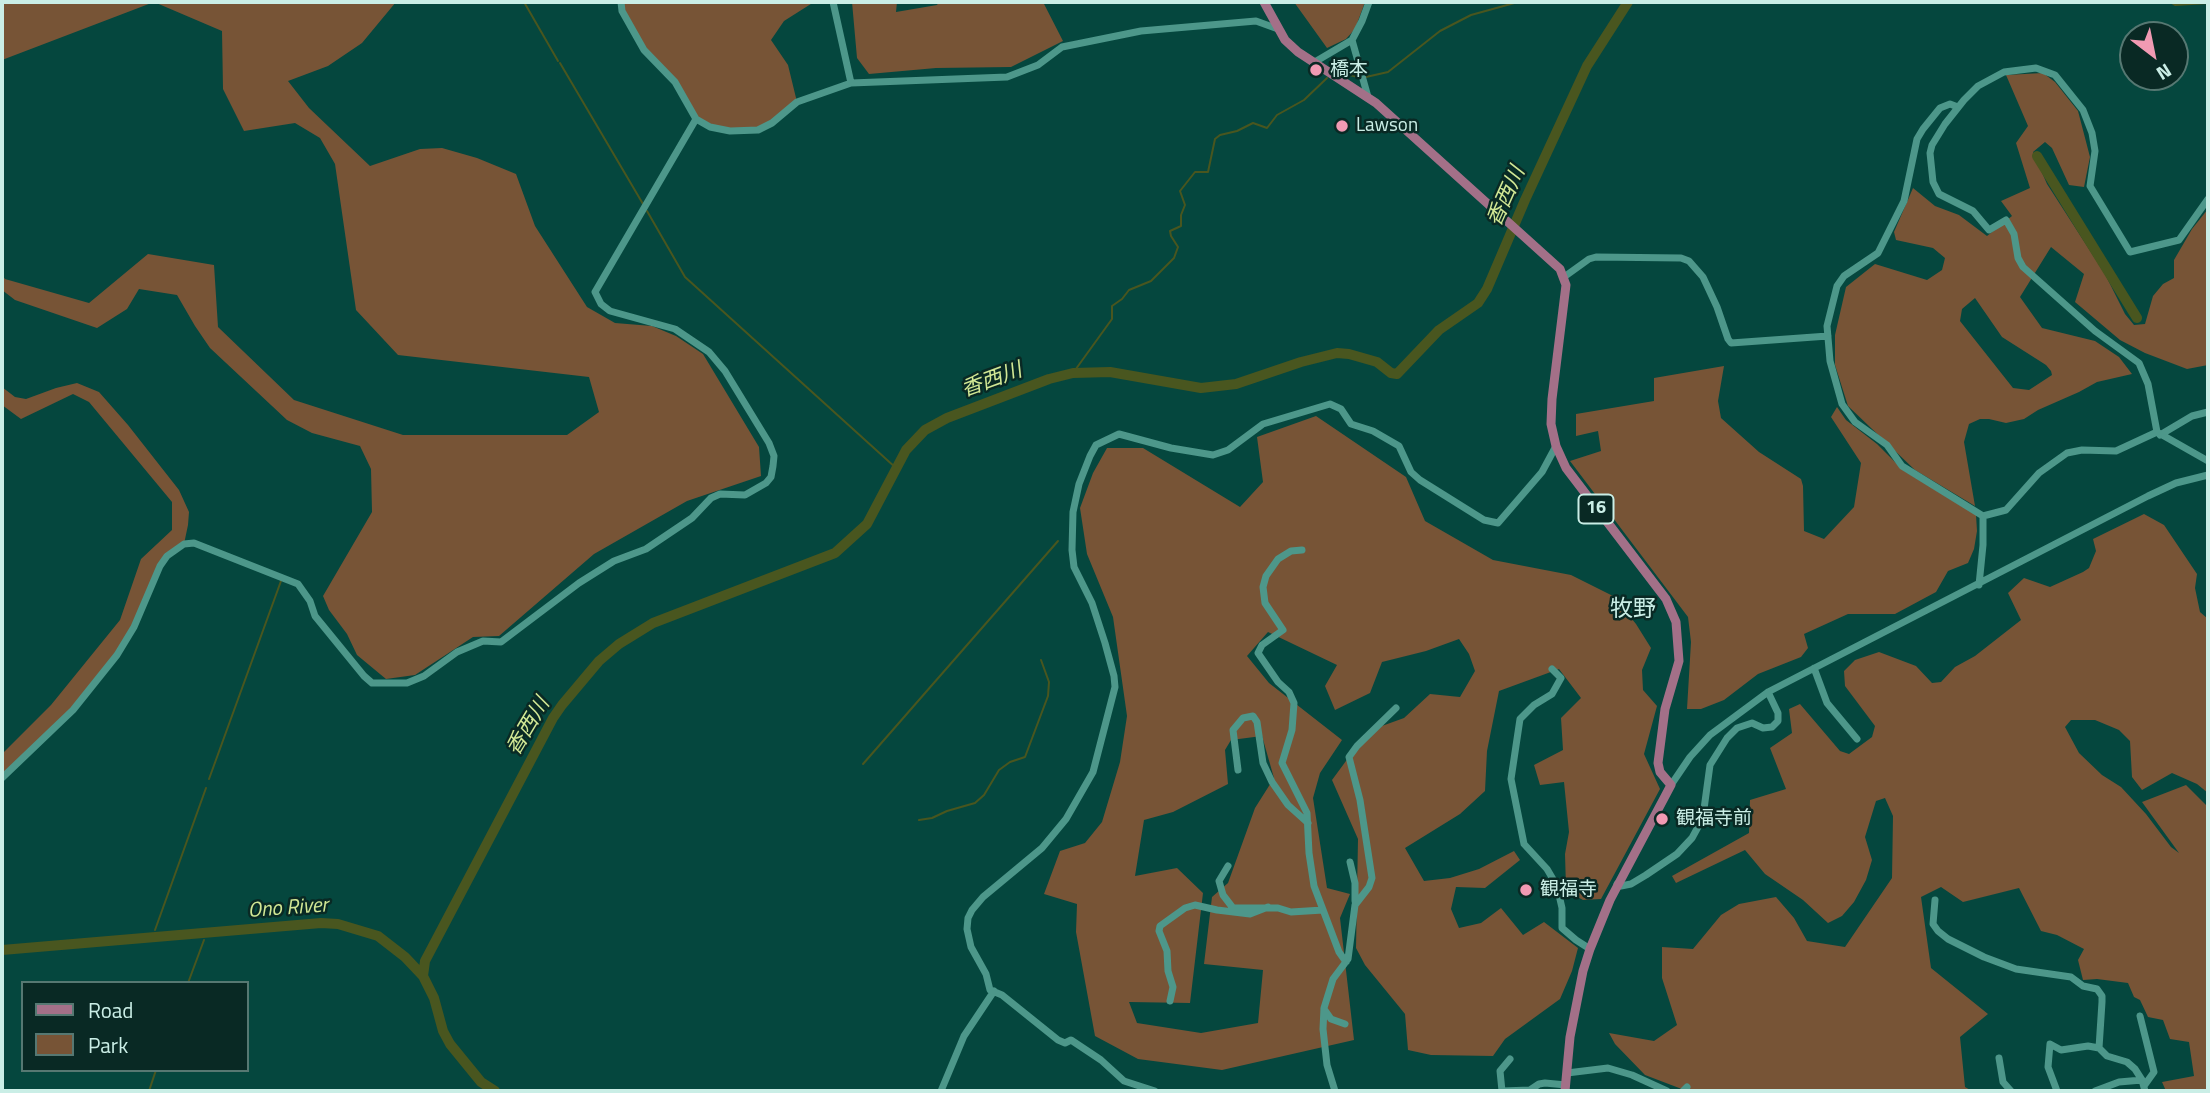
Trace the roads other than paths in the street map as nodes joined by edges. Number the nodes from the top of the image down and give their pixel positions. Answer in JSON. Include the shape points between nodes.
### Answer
{"nodes":[{"id":1,"x":621,"y":2,"type":"edge"},
{"id":2,"x":833,"y":2,"type":"edge"},
{"id":3,"x":1264,"y":2,"type":"edge"},
{"id":4,"x":1369,"y":2,"type":"edge"},
{"id":5,"x":1278,"y":29,"type":"junction"},
{"id":6,"x":1352,"y":40,"type":"junction"},
{"id":7,"x":1313,"y":63,"type":"junction"},
{"id":8,"x":851,"y":83,"type":"junction"},
{"id":9,"x":1368,"y":97,"type":"junction"},
{"id":10,"x":1958,"y":107,"type":"junction"},
{"id":11,"x":696,"y":119,"type":"junction"},
{"id":12,"x":2208,"y":199,"type":"edge"},
{"id":13,"x":1564,"y":277,"type":"junction"},
{"id":14,"x":1828,"y":336,"type":"junction"},
{"id":15,"x":2208,"y":412,"type":"edge"},
{"id":16,"x":2159,"y":433,"type":"junction"},
{"id":17,"x":1556,"y":446,"type":"junction"},
{"id":18,"x":2208,"y":461,"type":"edge"},
{"id":19,"x":2208,"y":475,"type":"edge"},
{"id":20,"x":1983,"y":516,"type":"junction"},
{"id":21,"x":1302,"y":550,"type":"dead end"},
{"id":22,"x":1979,"y":585,"type":"junction"},
{"id":23,"x":1814,"y":668,"type":"junction"},
{"id":24,"x":1552,"y":669,"type":"dead end"},
{"id":25,"x":1768,"y":692,"type":"junction"},
{"id":26,"x":1396,"y":708,"type":"dead end"},
{"id":27,"x":1857,"y":739,"type":"dead end"},
{"id":28,"x":1238,"y":770,"type":"dead end"},
{"id":29,"x":2,"y":778,"type":"edge"},
{"id":30,"x":1671,"y":785,"type":"junction"},
{"id":31,"x":1308,"y":823,"type":"junction"},
{"id":32,"x":1350,"y":862,"type":"dead end"},
{"id":33,"x":1228,"y":866,"type":"dead end"},
{"id":34,"x":1618,"y":884,"type":"junction"},
{"id":35,"x":1935,"y":900,"type":"dead end"},
{"id":36,"x":1355,"y":905,"type":"junction"},
{"id":37,"x":1268,"y":907,"type":"junction"},
{"id":38,"x":1323,"y":910,"type":"junction"},
{"id":39,"x":1590,"y":948,"type":"junction"},
{"id":40,"x":1346,"y":962,"type":"junction"},
{"id":41,"x":994,"y":991,"type":"junction"},
{"id":42,"x":1170,"y":1001,"type":"dead end"},
{"id":43,"x":1324,"y":1008,"type":"junction"},
{"id":44,"x":2140,"y":1016,"type":"dead end"},
{"id":45,"x":1345,"y":1024,"type":"dead end"},
{"id":46,"x":2099,"y":1048,"type":"junction"},
{"id":47,"x":1999,"y":1058,"type":"dead end"},
{"id":48,"x":1510,"y":1059,"type":"dead end"},
{"id":49,"x":1567,"y":1073,"type":"junction"},
{"id":50,"x":2144,"y":1086,"type":"edge"},
{"id":51,"x":1565,"y":1088,"type":"edge"},
{"id":52,"x":941,"y":1091,"type":"edge"},
{"id":53,"x":1155,"y":1091,"type":"edge"},
{"id":54,"x":1335,"y":1091,"type":"edge"},
{"id":55,"x":1502,"y":1091,"type":"edge"},
{"id":56,"x":1530,"y":1091,"type":"edge"},
{"id":57,"x":1667,"y":1091,"type":"edge"},
{"id":58,"x":2011,"y":1091,"type":"edge"},
{"id":59,"x":2057,"y":1091,"type":"edge"},
{"id":60,"x":2095,"y":1091,"type":"edge"}],
"edges":[{"from":1,"to":11,"type":"street","via":[[644,50],[675,82]]},
{"from":2,"to":8,"type":"street"},
{"from":3,"to":5,"type":"main road"},
{"from":4,"to":6,"type":"street"},
{"from":5,"to":7,"type":"main road"},
{"from":5,"to":8,"type":"street","via":[[1256,21],[1141,31],[1062,47],[1038,65],[1007,77]]},
{"from":6,"to":7,"type":"street"},
{"from":6,"to":9,"type":"street"},
{"from":7,"to":9,"type":"main road"},
{"from":8,"to":11,"type":"street","via":[[797,102],[758,130],[730,131]]},
{"from":9,"to":13,"type":"main road","via":[[1555,263]]},
{"from":10,"to":12,"type":"street","via":[[1978,86],[2004,72],[2036,68],[2054,75],[2083,110],[2095,152],[2090,186],[2130,251],[2179,240]]},
{"from":10,"to":14,"type":"street","via":[[1940,108],[1917,139],[1907,191],[1896,218],[1878,253],[1841,280],[1828,318]]},
{"from":10,"to":16,"type":"street","via":[[1931,145],[1931,172],[1939,194],[1973,211],[1989,230],[2006,220],[2023,267],[2095,331],[2135,358],[2148,384]]},
{"from":11,"to":29,"type":"street","via":[[595,292],[610,311],[675,329],[709,352],[769,443],[774,456],[766,483],[745,495],[711,498],[692,518],[646,549],[614,561],[579,583],[502,642],[483,641],[457,652],[407,683],[372,683],[364,676],[315,616],[298,584],[194,543],[184,544],[160,566],[117,655],[73,710]]},
{"from":13,"to":14,"type":"street","via":[[1596,257],[1681,258],[1703,277],[1731,343]]},
{"from":13,"to":17,"type":"main road","number":"16","via":[[1552,399]]},
{"from":14,"to":20,"type":"street","via":[[1833,378],[1842,404],[1855,422],[1887,445],[1902,466]]},
{"from":15,"to":16,"type":"street"},
{"from":16,"to":18,"type":"street"},
{"from":16,"to":20,"type":"street","via":[[2116,451],[2067,453],[2039,472],[2006,510]]},
{"from":17,"to":30,"type":"main road","number":"16","via":[[1566,468],[1666,599],[1676,622],[1679,661],[1665,709],[1658,763]]},
{"from":17,"to":41,"type":"street","via":[[1542,471],[1498,523],[1484,520],[1420,480],[1399,446],[1351,424],[1334,405],[1263,424],[1228,450],[1213,455],[1119,434],[1096,446],[1079,484],[1072,550],[1074,567],[1105,643],[1115,687],[1093,772],[1066,819],[1042,848],[983,897],[968,918],[971,947]]},
{"from":19,"to":22,"type":"street","via":[[2148,496]]},
{"from":20,"to":22,"type":"street"},
{"from":21,"to":31,"type":"street","via":[[1278,559],[1266,576],[1265,603],[1283,630],[1258,653],[1294,703],[1282,763]]},
{"from":22,"to":23,"type":"street"},
{"from":23,"to":25,"type":"street"},
{"from":23,"to":27,"type":"street","via":[[1826,703]]},
{"from":24,"to":39,"type":"street","via":[[1561,678],[1552,694],[1520,719],[1511,779],[1524,844],[1557,886],[1562,928]]},
{"from":25,"to":30,"type":"street","via":[[1710,735]]},
{"from":25,"to":34,"type":"street","via":[[1778,720],[1772,727],[1752,723],[1737,728],[1727,738],[1710,765],[1704,809],[1692,838],[1646,875],[1631,884]]},
{"from":26,"to":36,"type":"street","via":[[1349,757],[1372,878]]},
{"from":28,"to":31,"type":"street","via":[[1233,730],[1243,718],[1254,716],[1263,763],[1272,782]]},
{"from":30,"to":34,"type":"main road"},
{"from":31,"to":38,"type":"street","via":[[1311,874]]},
{"from":32,"to":36,"type":"street"},
{"from":33,"to":37,"type":"street","via":[[1219,881],[1229,904],[1233,908]]},
{"from":34,"to":39,"type":"main road"},
{"from":35,"to":46,"type":"street","via":[[1933,924],[1948,939],[2016,969],[2071,978],[2097,989],[2102,996]]},
{"from":36,"to":40,"type":"street"},
{"from":37,"to":38,"type":"street","via":[[1291,912]]},
{"from":37,"to":42,"type":"street","via":[[1250,914],[1195,905],[1160,926],[1173,987]]},
{"from":38,"to":40,"type":"street"},
{"from":39,"to":49,"type":"main road","via":[[1570,1037]]},
{"from":40,"to":43,"type":"street","via":[[1333,979]]},
{"from":41,"to":52,"type":"street","via":[[964,1036]]},
{"from":41,"to":53,"type":"street","via":[[1058,1040],[1071,1040],[1125,1081]]},
{"from":43,"to":45,"type":"street","via":[[1331,1018]]},
{"from":43,"to":54,"type":"street","via":[[1327,1065]]},
{"from":44,"to":50,"type":"street","via":[[2154,1072]]},
{"from":46,"to":50,"type":"street","via":[[2107,1056],[2127,1062]]},
{"from":46,"to":59,"type":"street","via":[[2061,1050],[2050,1044],[2048,1067]]},
{"from":47,"to":58,"type":"street","via":[[2003,1082]]},
{"from":48,"to":55,"type":"street","via":[[1500,1071]]},
{"from":49,"to":51,"type":"main road"},
{"from":49,"to":57,"type":"street","via":[[1608,1068]]},
{"from":50,"to":60,"type":"street","via":[[2119,1082]]},
{"from":51,"to":56,"type":"street","via":[[1539,1084]]},
{"from":55,"to":56,"type":"street"}]}
